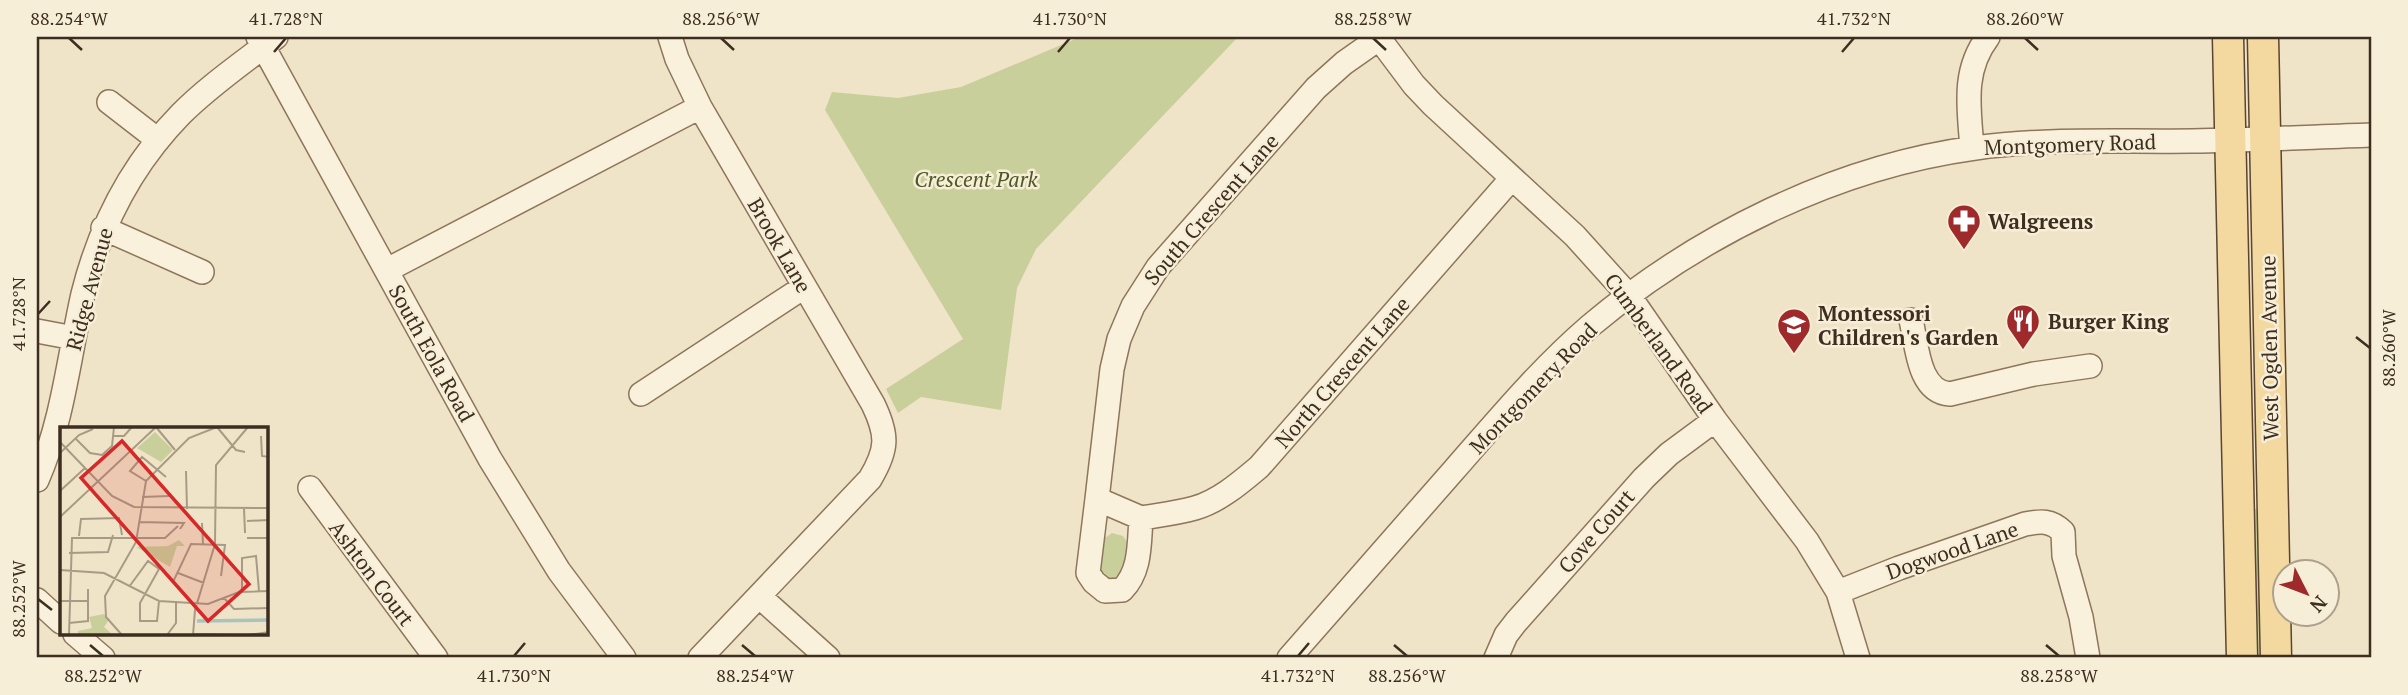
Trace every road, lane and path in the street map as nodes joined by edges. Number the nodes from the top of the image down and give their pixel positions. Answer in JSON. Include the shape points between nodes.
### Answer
{"nodes":[{"id":1,"x":670,"y":37,"type":"edge"},
{"id":2,"x":1379,"y":37,"type":"edge"},
{"id":3,"x":1988,"y":37,"type":"edge"},
{"id":4,"x":2228,"y":37,"type":"edge"},
{"id":5,"x":2263,"y":37,"type":"edge"},
{"id":6,"x":266,"y":40,"type":"edge"},
{"id":7,"x":110,"y":102,"type":"dead end"},
{"id":8,"x":700,"y":107,"type":"junction"},
{"id":9,"x":2371,"y":135,"type":"edge"},
{"id":10,"x":2265,"y":138,"type":"junction"},
{"id":11,"x":158,"y":140,"type":"junction"},
{"id":12,"x":2230,"y":140,"type":"junction"},
{"id":13,"x":1972,"y":148,"type":"junction"},
{"id":14,"x":1512,"y":178,"type":"junction"},
{"id":15,"x":103,"y":228,"type":"junction"},
{"id":16,"x":387,"y":270,"type":"junction"},
{"id":17,"x":202,"y":272,"type":"dead end"},
{"id":18,"x":803,"y":287,"type":"junction"},
{"id":19,"x":1630,"y":297,"type":"junction"},
{"id":20,"x":1911,"y":320,"type":"dead end"},
{"id":21,"x":37,"y":331,"type":"edge"},
{"id":22,"x":74,"y":338,"type":"junction"},
{"id":23,"x":2090,"y":366,"type":"dead end"},
{"id":24,"x":641,"y":394,"type":"dead end"},
{"id":25,"x":1715,"y":420,"type":"junction"},
{"id":26,"x":37,"y":480,"type":"edge"},
{"id":27,"x":310,"y":488,"type":"dead end"},
{"id":28,"x":1097,"y":499,"type":"junction"},
{"id":29,"x":1141,"y":518,"type":"junction"},
{"id":30,"x":1838,"y":592,"type":"junction"},
{"id":31,"x":759,"y":596,"type":"junction"},
{"id":32,"x":37,"y":600,"type":"edge"},
{"id":33,"x":60,"y":621,"type":"edge"},
{"id":34,"x":77,"y":636,"type":"edge"},
{"id":35,"x":103,"y":658,"type":"edge"},
{"id":36,"x":436,"y":658,"type":"edge"},
{"id":37,"x":624,"y":658,"type":"edge"},
{"id":38,"x":700,"y":658,"type":"edge"},
{"id":39,"x":828,"y":658,"type":"edge"},
{"id":40,"x":1289,"y":658,"type":"edge"},
{"id":41,"x":1496,"y":658,"type":"edge"},
{"id":42,"x":1858,"y":658,"type":"edge"},
{"id":43,"x":2088,"y":658,"type":"edge"},
{"id":44,"x":2242,"y":658,"type":"edge"},
{"id":45,"x":2276,"y":658,"type":"edge"}],
"edges":[{"from":1,"to":8,"type":"street","name":"Brook Lane"},
{"from":2,"to":14,"type":"street","name":"Cumberland Road","via":[[1414,85]]},
{"from":2,"to":28,"type":"street","name":"South Crescent Lane","via":[[1316,88],[1142,289],[1115,359]]},
{"from":3,"to":13,"type":"street","via":[[1968,80]]},
{"from":4,"to":12,"type":"main road","name":"West Ogden Avenue"},
{"from":5,"to":10,"type":"main road","name":"West Ogden Avenue"},
{"from":6,"to":11,"type":"street","name":"Ridge Avenue"},
{"from":6,"to":16,"type":"street","name":"South Eola Road"},
{"from":7,"to":11,"type":"street"},
{"from":8,"to":16,"type":"street"},
{"from":8,"to":18,"type":"street","name":"Brook Lane"},
{"from":9,"to":10,"type":"street","name":"Montgomery Road"},
{"from":10,"to":12,"type":"street","name":"Montgomery Road"},
{"from":10,"to":45,"type":"main road","name":"West Ogden Avenue"},
{"from":11,"to":15,"type":"street","name":"Ridge Avenue"},
{"from":12,"to":13,"type":"street","name":"Montgomery Road","via":[[2096,140]]},
{"from":12,"to":44,"type":"main road","name":"West Ogden Avenue"},
{"from":13,"to":19,"type":"street","name":"Montgomery Road","via":[[1875,170],[1797,199],[1696,250]]},
{"from":14,"to":19,"type":"street","name":"Cumberland Road","via":[[1575,236]]},
{"from":14,"to":29,"type":"street","name":"North Crescent Lane","via":[[1259,467],[1205,504]]},
{"from":15,"to":17,"type":"street"},
{"from":15,"to":22,"type":"street","name":"Ridge Avenue"},
{"from":16,"to":37,"type":"street","name":"South Eola Road","via":[[530,527]]},
{"from":18,"to":24,"type":"street"},
{"from":18,"to":31,"type":"street","name":"Brook Lane","via":[[882,422],[884,450],[870,479]]},
{"from":19,"to":25,"type":"street","name":"Cumberland Road"},
{"from":19,"to":40,"type":"street","name":"Montgomery Road","via":[[1591,326],[1531,384]]},
{"from":20,"to":23,"type":"street","via":[[1928,382],[1941,393]]},
{"from":21,"to":22,"type":"street"},
{"from":22,"to":26,"type":"street","name":"Ridge Avenue","via":[[56,425]]},
{"from":25,"to":30,"type":"street","name":"Cumberland Road","via":[[1807,541]]},
{"from":25,"to":41,"type":"street","name":"Cove Court","via":[[1644,478],[1516,622]]},
{"from":27,"to":36,"type":"street","name":"Ashton Court"},
{"from":28,"to":29,"type":"street"},
{"from":28,"to":29,"type":"street","name":"South Crescent Lane","via":[[1087,573],[1105,591],[1122,590],[1133,579]]},
{"from":30,"to":42,"type":"street","name":"Cumberland Road"},
{"from":30,"to":43,"type":"street","name":"Dogwood Lane","via":[[2044,521],[2063,532],[2064,556]]},
{"from":31,"to":38,"type":"street","name":"Brook Lane"},
{"from":31,"to":39,"type":"street"},
{"from":32,"to":33,"type":"street"},
{"from":34,"to":35,"type":"street"}]}
